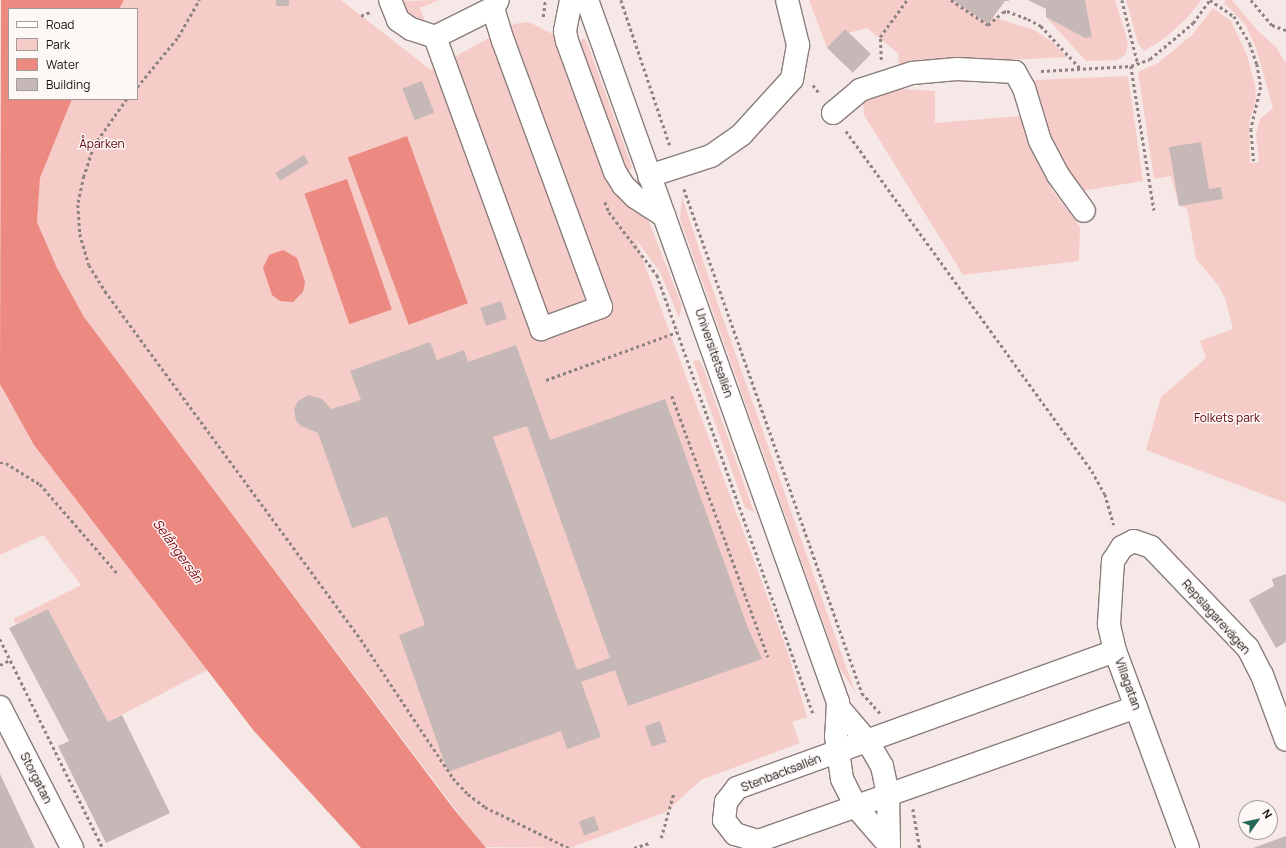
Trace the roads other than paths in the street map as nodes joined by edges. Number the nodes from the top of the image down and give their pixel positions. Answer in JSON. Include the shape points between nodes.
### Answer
{"nodes":[{"id":1,"x":390,"y":0,"type":"edge"},
{"id":2,"x":571,"y":0,"type":"edge"},
{"id":3,"x":587,"y":0,"type":"edge"},
{"id":4,"x":787,"y":0,"type":"edge"},
{"id":5,"x":495,"y":4,"type":"edge"},
{"id":6,"x":435,"y":37,"type":"junction"},
{"id":7,"x":833,"y":113,"type":"road end"},
{"id":8,"x":649,"y":176,"type":"junction"},
{"id":9,"x":1084,"y":211,"type":"dead end"},
{"id":10,"x":664,"y":216,"type":"junction"},
{"id":11,"x":1150,"y":547,"type":"joint"},
{"id":12,"x":1115,"y":651,"type":"junction"},
{"id":13,"x":0,"y":707,"type":"edge"},
{"id":14,"x":838,"y":707,"type":"junction"},
{"id":15,"x":1136,"y":707,"type":"junction"},
{"id":16,"x":1286,"y":740,"type":"edge"},
{"id":17,"x":868,"y":742,"type":"junction"},
{"id":18,"x":838,"y":751,"type":"junction"},
{"id":19,"x":888,"y":794,"type":"junction"},
{"id":20,"x":856,"y":807,"type":"junction"},
{"id":21,"x":888,"y":846,"type":"edge"},
{"id":22,"x":72,"y":848,"type":"edge"},
{"id":23,"x":1188,"y":848,"type":"edge"}],
"edges":[{"from":1,"to":6,"type":"street","via":[[398,20],[411,29]]},
{"from":2,"to":10,"type":"street","via":[[565,31],[567,41],[616,172],[623,185],[635,197]]},
{"from":3,"to":8,"type":"street","name":"Universitetsallén"},
{"from":4,"to":8,"type":"street","via":[[798,46],[792,79],[742,134],[711,156],[675,154]]},
{"from":5,"to":6,"type":"street"},
{"from":5,"to":6,"type":"street","via":[[601,307],[541,329]]},
{"from":7,"to":9,"type":"street","via":[[860,90],[912,73],[949,70],[1015,72],[1024,88],[1040,141],[1058,175]]},
{"from":8,"to":10,"type":"street","name":"Universitetsallén"},
{"from":10,"to":14,"type":"street","name":"Universitetsallén"},
{"from":11,"to":12,"type":"street","name":"Villagatan","via":[[1134,541],[1122,547],[1113,561],[1109,624]]},
{"from":11,"to":16,"type":"street","name":"Repslagarevägen","via":[[1248,648],[1262,675]]},
{"from":12,"to":15,"type":"street","name":"Villagatan"},
{"from":12,"to":17,"type":"street","name":"Stenbacksallén"},
{"from":13,"to":22,"type":"street","name":"Storgatan"},
{"from":14,"to":17,"type":"street","name":"Universitetsallén"},
{"from":14,"to":18,"type":"street","name":"Universitetsallén"},
{"from":15,"to":19,"type":"street","name":"Stenbacksallén"},
{"from":15,"to":23,"type":"street","name":"Villagatan"},
{"from":17,"to":18,"type":"street","name":"Stenbacksallén"},
{"from":17,"to":19,"type":"street","name":"Universitetsallén","via":[[882,766]]},
{"from":18,"to":20,"type":"street","name":"Universitetsallén","via":[[842,779]]},
{"from":18,"to":20,"type":"street","name":"Stenbacksallén","via":[[737,788],[726,802],[724,820],[735,834],[758,841]]},
{"from":19,"to":20,"type":"street","name":"Stenbacksallén"},
{"from":19,"to":21,"type":"street","name":"Universitetsallén"},
{"from":20,"to":21,"type":"street","name":"Universitetsallén"}]}
